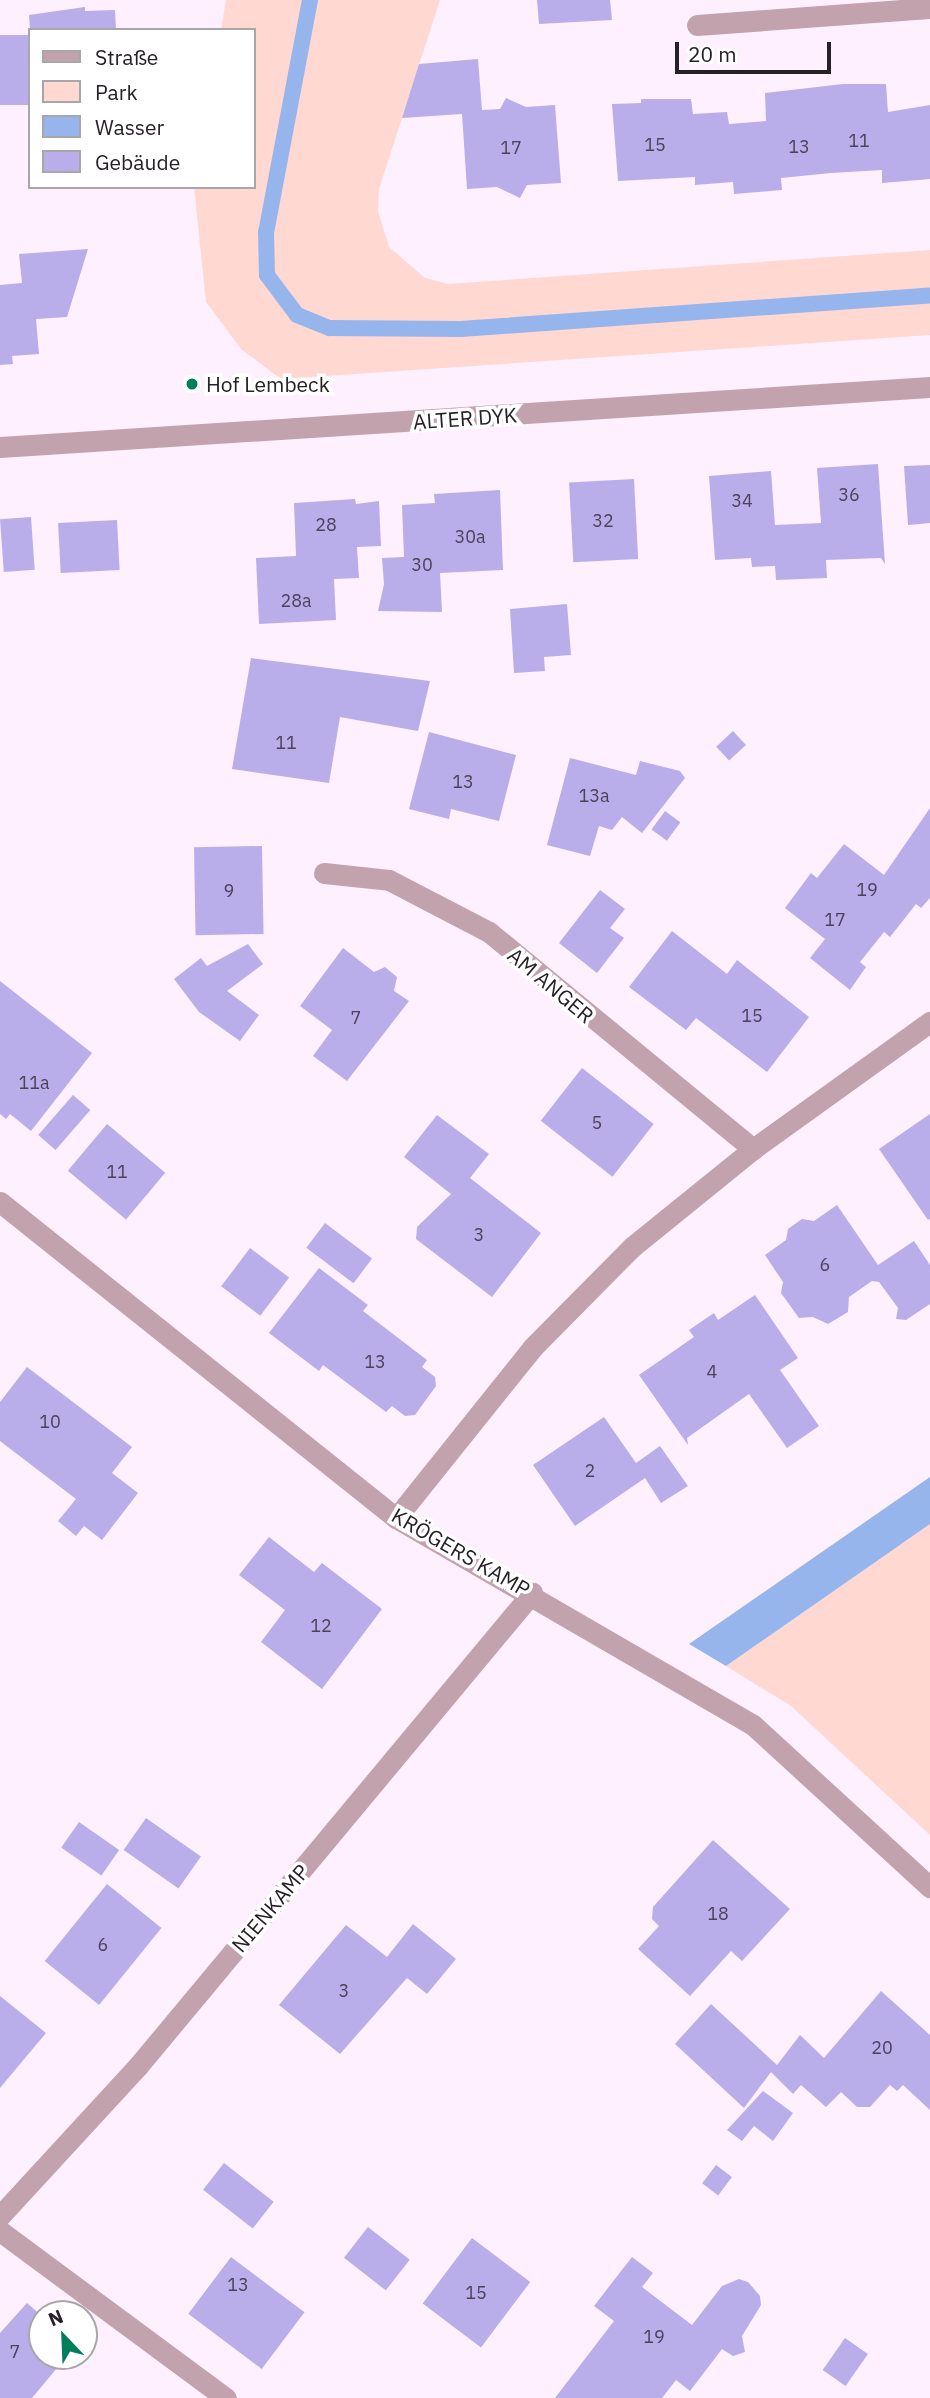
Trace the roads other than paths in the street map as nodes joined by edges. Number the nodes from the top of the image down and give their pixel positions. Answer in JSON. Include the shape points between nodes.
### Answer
{"nodes":[{"id":1,"x":930,"y":8,"type":"edge"},
{"id":2,"x":697,"y":25,"type":"dead end"},
{"id":3,"x":930,"y":387,"type":"edge"},
{"id":4,"x":0,"y":447,"type":"edge"},
{"id":5,"x":324,"y":873,"type":"dead end"},
{"id":6,"x":930,"y":1022,"type":"edge"},
{"id":7,"x":753,"y":1150,"type":"junction"},
{"id":8,"x":0,"y":1202,"type":"edge"},
{"id":9,"x":397,"y":1518,"type":"junction"},
{"id":10,"x":532,"y":1593,"type":"junction"},
{"id":11,"x":930,"y":1887,"type":"edge"},
{"id":12,"x":0,"y":2216,"type":"edge"},
{"id":13,"x":0,"y":2231,"type":"edge"},
{"id":14,"x":226,"y":2398,"type":"edge"}],
"edges":[{"from":1,"to":2,"type":"street"},
{"from":3,"to":4,"type":"street","name":"ALTER DYK"},
{"from":5,"to":7,"type":"street","name":"AM ANGER","via":[[389,880],[489,932]]},
{"from":6,"to":7,"type":"street"},
{"from":7,"to":9,"type":"street","via":[[632,1247],[533,1347]]},
{"from":8,"to":9,"type":"street","name":"KRÖGERS KAMP"},
{"from":9,"to":10,"type":"street","name":"KRÖGERS KAMP"},
{"from":10,"to":11,"type":"street","name":"KRÖGERS KAMP","via":[[753,1725]]},
{"from":10,"to":12,"type":"street","name":"NIENKAMP","via":[[138,2066]]},
{"from":13,"to":14,"type":"street"}]}
